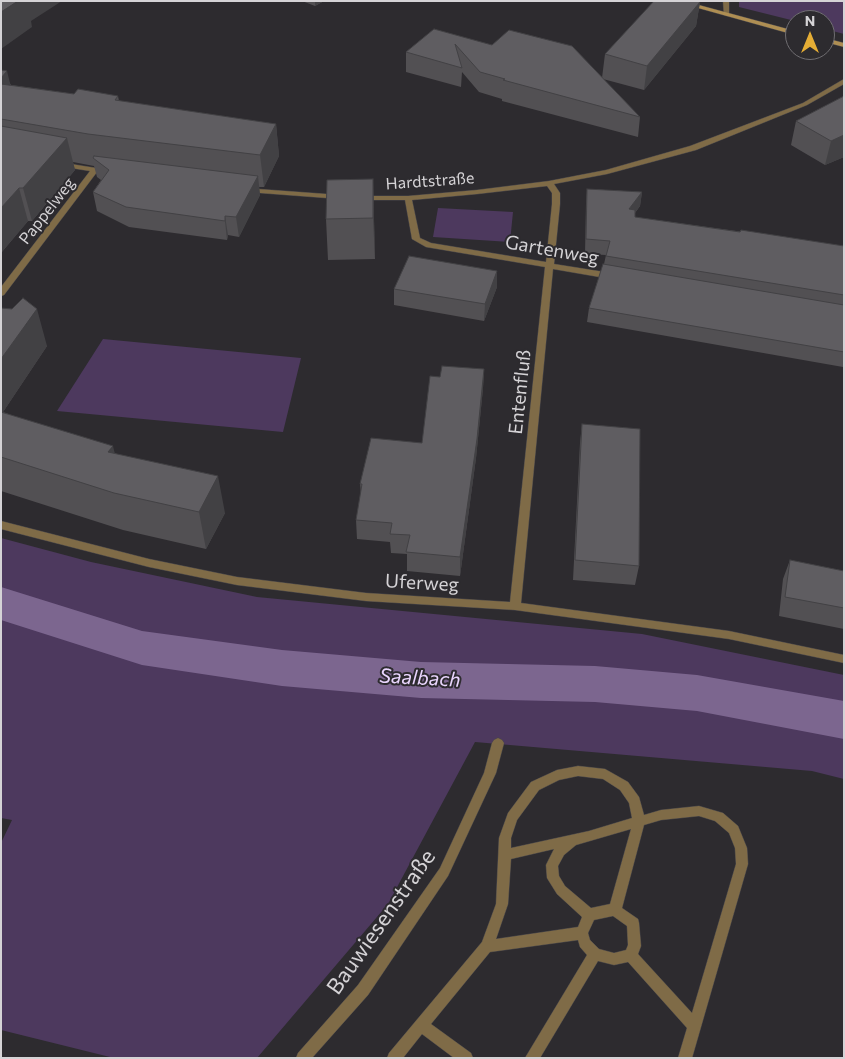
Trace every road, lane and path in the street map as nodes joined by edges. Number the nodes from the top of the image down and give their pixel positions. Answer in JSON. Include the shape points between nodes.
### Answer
{"nodes":[{"id":1,"x":676,"y":1,"type":"edge"},
{"id":2,"x":726,"y":1,"type":"edge"},
{"id":3,"x":726,"y":15,"type":"junction"},
{"id":4,"x":785,"y":30,"type":"edge"},
{"id":5,"x":844,"y":81,"type":"edge"},
{"id":6,"x":48,"y":162,"type":"edge"},
{"id":7,"x":96,"y":170,"type":"junction"},
{"id":8,"x":114,"y":173,"type":"edge"},
{"id":9,"x":549,"y":183,"type":"junction"},
{"id":10,"x":235,"y":190,"type":"edge"},
{"id":11,"x":408,"y":198,"type":"junction"},
{"id":12,"x":550,"y":266,"type":"junction"},
{"id":13,"x":616,"y":277,"type":"edge"},
{"id":14,"x":1,"y":293,"type":"edge"},
{"id":15,"x":1,"y":525,"type":"edge"},
{"id":16,"x":515,"y":606,"type":"junction"},
{"id":17,"x":844,"y":659,"type":"edge"},
{"id":18,"x":498,"y":743,"type":"dead end"},
{"id":19,"x":639,"y":821,"type":"junction"},
{"id":20,"x":573,"y":838,"type":"junction"},
{"id":21,"x":505,"y":855,"type":"junction"},
{"id":22,"x":616,"y":910,"type":"junction"},
{"id":23,"x":589,"y":915,"type":"junction"},
{"id":24,"x":582,"y":932,"type":"junction"},
{"id":25,"x":486,"y":946,"type":"junction"},
{"id":26,"x":595,"y":954,"type":"junction"},
{"id":27,"x":630,"y":955,"type":"junction"},
{"id":28,"x":694,"y":1024,"type":"junction"},
{"id":29,"x":422,"y":1026,"type":"junction"},
{"id":30,"x":303,"y":1058,"type":"edge"},
{"id":31,"x":394,"y":1058,"type":"edge"},
{"id":32,"x":466,"y":1058,"type":"edge"},
{"id":33,"x":532,"y":1058,"type":"edge"},
{"id":34,"x":684,"y":1058,"type":"edge"}],
"edges":[{"from":1,"to":3,"type":"main road"},
{"from":2,"to":3,"type":"street"},
{"from":3,"to":4,"type":"main road"},
{"from":5,"to":9,"type":"street","name":"Hardtstraße","via":[[805,104],[693,148],[607,172]]},
{"from":6,"to":7,"type":"street"},
{"from":7,"to":8,"type":"street"},
{"from":7,"to":14,"type":"street","name":"Pappelweg"},
{"from":9,"to":11,"type":"street","name":"Hardtstraße"},
{"from":9,"to":12,"type":"street","name":"Entenfluß","via":[[556,193]]},
{"from":10,"to":11,"type":"street","name":"Hardtstraße","via":[[353,198]]},
{"from":11,"to":12,"type":"street","name":"Gartenweg","via":[[416,239],[430,245]]},
{"from":12,"to":13,"type":"street","name":"Gartenweg"},
{"from":12,"to":16,"type":"street","name":"Entenfluß"},
{"from":15,"to":16,"type":"street","name":"Uferweg","via":[[149,563],[237,581],[366,597]]},
{"from":16,"to":17,"type":"street","name":"Uferweg","via":[[729,635]]},
{"from":18,"to":30,"type":"street","name":"Bauwiesenstraße","via":[[490,773],[444,872],[363,990]]},
{"from":19,"to":20,"type":"street"},
{"from":19,"to":21,"type":"street","via":[[635,801],[624,786],[605,774],[578,771],[556,774],[534,786],[512,817],[505,838]]},
{"from":19,"to":22,"type":"street"},
{"from":19,"to":28,"type":"street","via":[[699,811],[719,817],[734,830],[741,848],[742,864]]},
{"from":20,"to":21,"type":"street"},
{"from":20,"to":23,"type":"street","via":[[552,865],[553,878],[561,890]]},
{"from":21,"to":25,"type":"street","via":[[502,904]]},
{"from":22,"to":23,"type":"street","via":[[602,910]]},
{"from":22,"to":27,"type":"street","via":[[633,923],[635,946]]},
{"from":23,"to":24,"type":"street"},
{"from":24,"to":25,"type":"street"},
{"from":24,"to":26,"type":"street","via":[[585,943]]},
{"from":25,"to":29,"type":"street"},
{"from":26,"to":27,"type":"street","via":[[614,959]]},
{"from":26,"to":33,"type":"street"},
{"from":27,"to":28,"type":"street"},
{"from":28,"to":34,"type":"street"},
{"from":29,"to":31,"type":"street"},
{"from":29,"to":32,"type":"street"}]}
